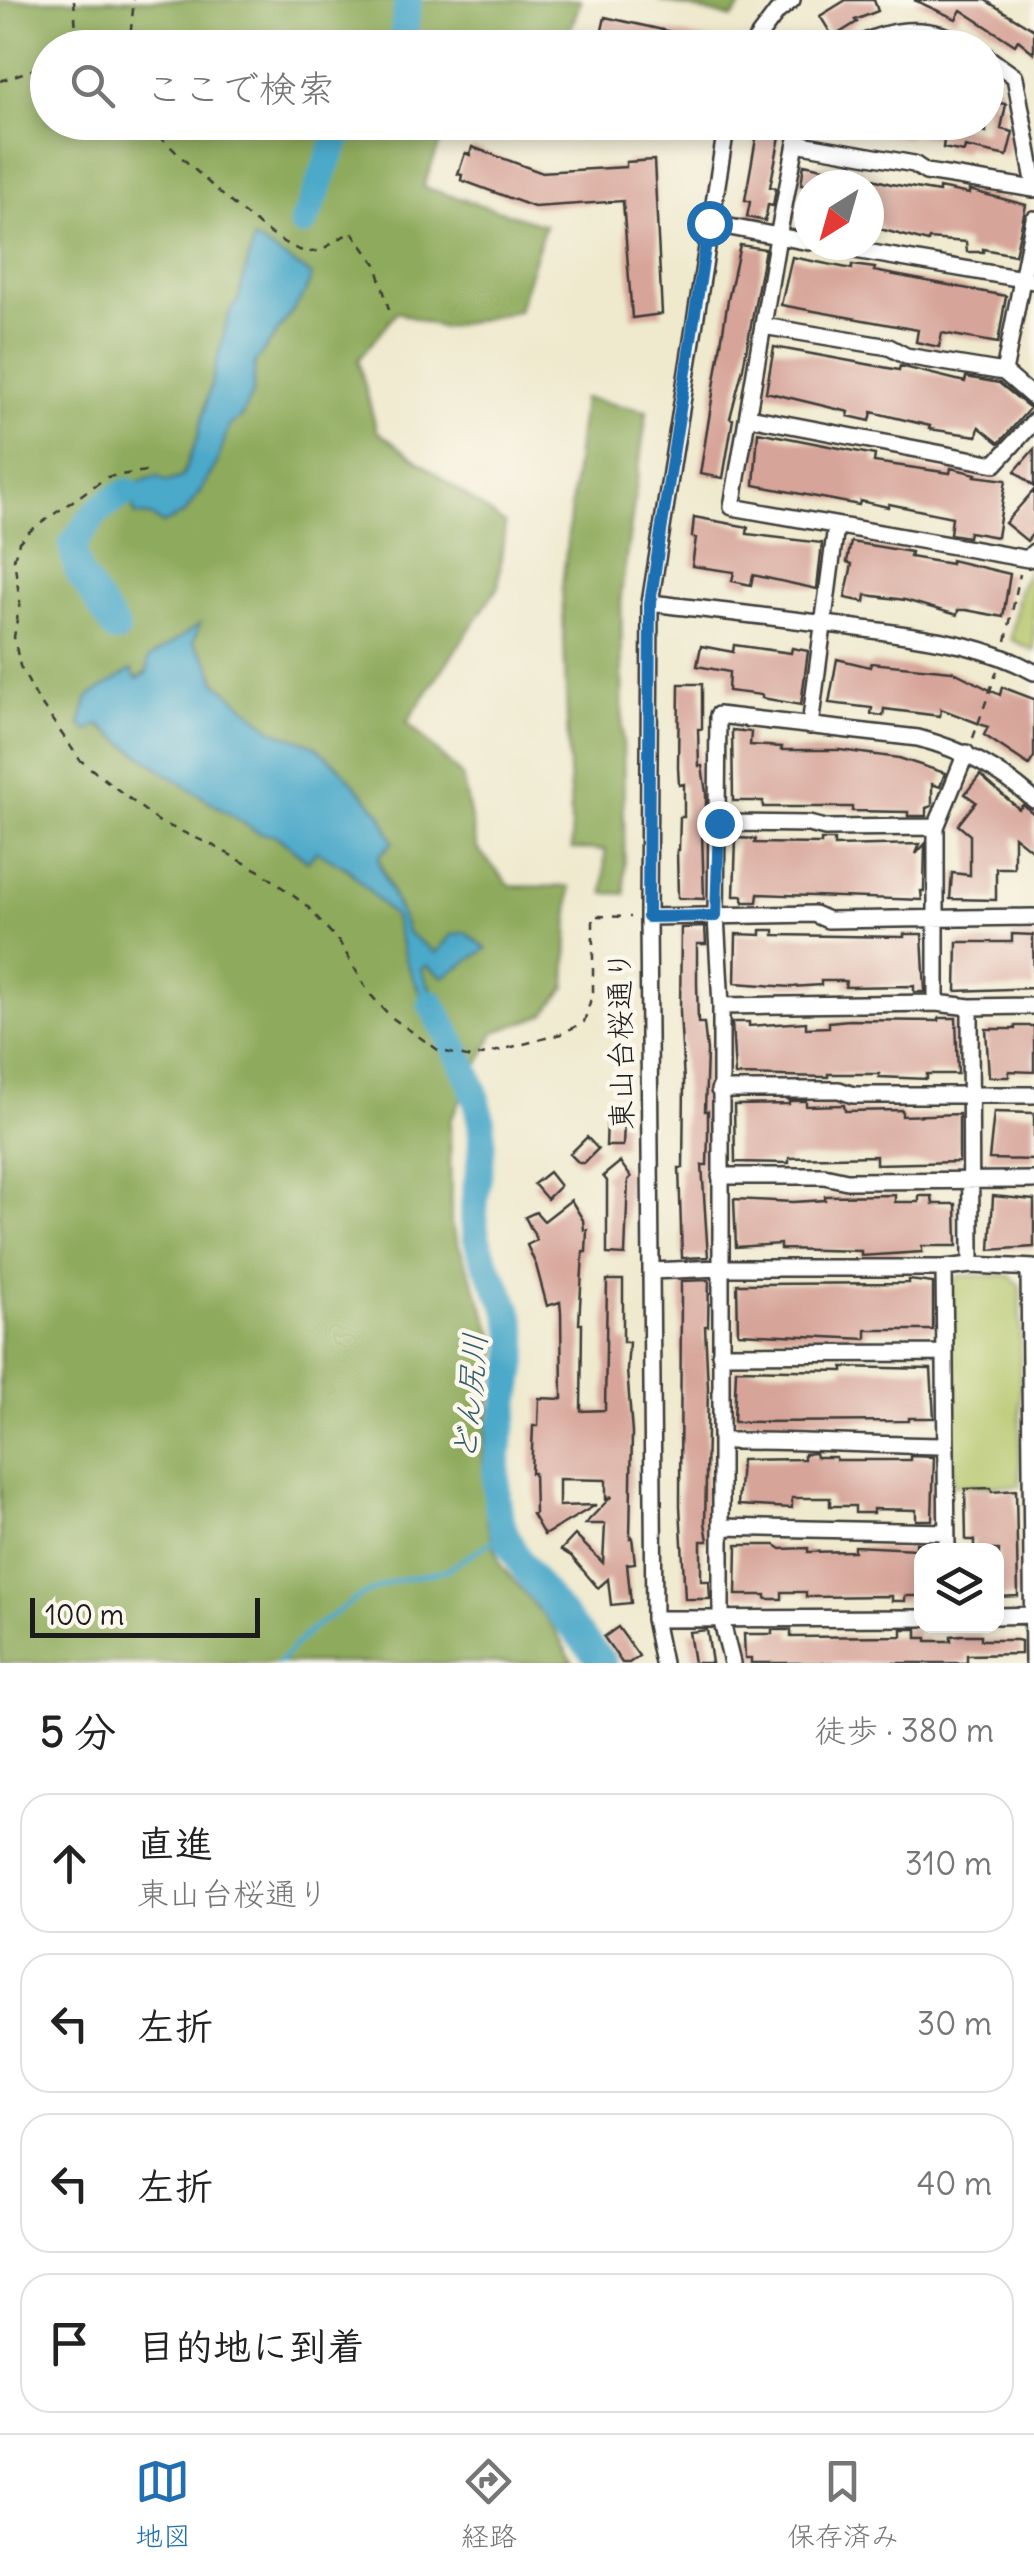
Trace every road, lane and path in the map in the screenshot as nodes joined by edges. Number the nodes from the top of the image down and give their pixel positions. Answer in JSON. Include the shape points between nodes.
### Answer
{"nodes":[{"id":1,"x":74,"y":0,"type":"edge"},
{"id":2,"x":134,"y":0,"type":"edge"},
{"id":3,"x":792,"y":0,"type":"edge"},
{"id":4,"x":75,"y":30,"type":"edge"},
{"id":5,"x":130,"y":30,"type":"edge"},
{"id":6,"x":764,"y":30,"type":"edge"},
{"id":7,"x":1004,"y":68,"type":"edge"},
{"id":8,"x":30,"y":70,"type":"edge"},
{"id":9,"x":0,"y":81,"type":"edge"},
{"id":10,"x":164,"y":140,"type":"edge"},
{"id":11,"x":724,"y":140,"type":"edge"},
{"id":12,"x":797,"y":140,"type":"edge"},
{"id":13,"x":796,"y":143,"type":"junction"},
{"id":14,"x":1034,"y":185,"type":"edge"},
{"id":15,"x":1034,"y":219,"type":"edge"},
{"id":16,"x":709,"y":223,"type":"junction"},
{"id":17,"x":778,"y":237,"type":"junction"},
{"id":18,"x":794,"y":240,"type":"edge"},
{"id":19,"x":884,"y":255,"type":"edge"},
{"id":20,"x":1029,"y":280,"type":"edge"},
{"id":21,"x":389,"y":310,"type":"dead end"},
{"id":22,"x":763,"y":326,"type":"junction"},
{"id":23,"x":1004,"y":372,"type":"junction"},
{"id":24,"x":1034,"y":398,"type":"edge"},
{"id":25,"x":748,"y":417,"type":"junction"},
{"id":26,"x":1034,"y":420,"type":"edge"},
{"id":27,"x":146,"y":471,"type":"dead end"},
{"id":28,"x":836,"y":526,"type":"junction"},
{"id":29,"x":1031,"y":555,"type":"edge"},
{"id":30,"x":650,"y":603,"type":"junction"},
{"id":31,"x":822,"y":623,"type":"junction"},
{"id":32,"x":1006,"y":640,"type":"dead end"},
{"id":33,"x":998,"y":670,"type":"dead end"},
{"id":34,"x":1034,"y":672,"type":"edge"},
{"id":35,"x":810,"y":726,"type":"junction"},
{"id":36,"x":966,"y":753,"type":"junction"},
{"id":37,"x":1034,"y":800,"type":"edge"},
{"id":38,"x":719,"y":823,"type":"junction"},
{"id":39,"x":936,"y":826,"type":"junction"},
{"id":40,"x":716,"y":916,"type":"junction"},
{"id":41,"x":648,"y":917,"type":"junction"},
{"id":42,"x":1034,"y":917,"type":"edge"},
{"id":43,"x":936,"y":918,"type":"junction"},
{"id":44,"x":936,"y":1003,"type":"junction"},
{"id":45,"x":722,"y":1006,"type":"junction"},
{"id":46,"x":1034,"y":1006,"type":"edge"},
{"id":47,"x":970,"y":1007,"type":"junction"},
{"id":48,"x":720,"y":1090,"type":"junction"},
{"id":49,"x":1034,"y":1094,"type":"edge"},
{"id":50,"x":969,"y":1095,"type":"junction"},
{"id":51,"x":720,"y":1176,"type":"junction"},
{"id":52,"x":970,"y":1179,"type":"junction"},
{"id":53,"x":1034,"y":1180,"type":"edge"},
{"id":54,"x":971,"y":1265,"type":"junction"},
{"id":55,"x":720,"y":1268,"type":"junction"},
{"id":56,"x":944,"y":1268,"type":"junction"},
{"id":57,"x":1031,"y":1268,"type":"edge"},
{"id":58,"x":651,"y":1272,"type":"junction"},
{"id":59,"x":720,"y":1354,"type":"junction"},
{"id":60,"x":945,"y":1354,"type":"junction"},
{"id":61,"x":1032,"y":1354,"type":"edge"},
{"id":62,"x":720,"y":1441,"type":"junction"},
{"id":63,"x":1032,"y":1445,"type":"edge"},
{"id":64,"x":946,"y":1446,"type":"junction"},
{"id":65,"x":721,"y":1527,"type":"junction"},
{"id":66,"x":946,"y":1532,"type":"junction"},
{"id":67,"x":1032,"y":1532,"type":"edge"},
{"id":68,"x":946,"y":1543,"type":"edge"},
{"id":69,"x":1004,"y":1616,"type":"edge"},
{"id":70,"x":1033,"y":1616,"type":"edge"},
{"id":71,"x":654,"y":1618,"type":"junction"},
{"id":72,"x":721,"y":1618,"type":"junction"},
{"id":73,"x":914,"y":1618,"type":"edge"},
{"id":74,"x":662,"y":1663,"type":"edge"},
{"id":75,"x":732,"y":1663,"type":"edge"},
{"id":76,"x":1034,"y":1663,"type":"edge"}],
"edges":[{"from":1,"to":4,"type":"path"},
{"from":2,"to":5,"type":"path"},
{"from":3,"to":6,"type":"street"},
{"from":7,"to":14,"type":"street","via":[[1015,76]]},
{"from":8,"to":9,"type":"path"},
{"from":10,"to":21,"type":"path","via":[[283,242],[307,253],[352,232],[376,264]]},
{"from":11,"to":16,"type":"street","name":"東山台桜通り"},
{"from":12,"to":13,"type":"street"},
{"from":13,"to":14,"type":"street","via":[[914,164],[926,172]]},
{"from":13,"to":17,"type":"street"},
{"from":15,"to":20,"type":"street"},
{"from":16,"to":17,"type":"street"},
{"from":16,"to":30,"type":"street","name":"東山台桜通り"},
{"from":17,"to":18,"type":"street"},
{"from":17,"to":22,"type":"street"},
{"from":19,"to":20,"type":"street"},
{"from":20,"to":23,"type":"street"},
{"from":22,"to":23,"type":"street"},
{"from":22,"to":25,"type":"street"},
{"from":23,"to":24,"type":"street"},
{"from":25,"to":26,"type":"street","via":[[995,464]]},
{"from":25,"to":28,"type":"street","via":[[732,507]]},
{"from":27,"to":41,"type":"path","via":[[107,477],[30,531],[14,559],[20,666],[80,760],[158,822],[262,873],[306,906],[390,1017],[438,1050],[472,1058],[584,1022],[593,992],[593,916]]},
{"from":28,"to":29,"type":"street"},
{"from":28,"to":31,"type":"street"},
{"from":29,"to":32,"type":"path","via":[[1016,581]]},
{"from":30,"to":31,"type":"street"},
{"from":30,"to":41,"type":"street","name":"東山台桜通り"},
{"from":31,"to":34,"type":"street","via":[[962,644]]},
{"from":31,"to":35,"type":"street"},
{"from":33,"to":36,"type":"path"},
{"from":35,"to":36,"type":"street","via":[[918,738]]},
{"from":35,"to":38,"type":"street","via":[[718,715]]},
{"from":36,"to":37,"type":"street"},
{"from":36,"to":39,"type":"street"},
{"from":38,"to":39,"type":"street"},
{"from":38,"to":40,"type":"street"},
{"from":39,"to":43,"type":"street"},
{"from":40,"to":41,"type":"street"},
{"from":40,"to":43,"type":"street"},
{"from":40,"to":45,"type":"street"},
{"from":41,"to":58,"type":"street","name":"東山台桜通り"},
{"from":42,"to":43,"type":"street"},
{"from":43,"to":44,"type":"street"},
{"from":44,"to":45,"type":"street"},
{"from":44,"to":47,"type":"street"},
{"from":45,"to":48,"type":"street"},
{"from":46,"to":47,"type":"street"},
{"from":47,"to":50,"type":"street"},
{"from":48,"to":50,"type":"street"},
{"from":48,"to":51,"type":"street"},
{"from":49,"to":50,"type":"street"},
{"from":50,"to":52,"type":"street"},
{"from":51,"to":52,"type":"street"},
{"from":51,"to":55,"type":"street"},
{"from":52,"to":53,"type":"street"},
{"from":52,"to":54,"type":"street"},
{"from":54,"to":56,"type":"street"},
{"from":54,"to":57,"type":"street"},
{"from":55,"to":56,"type":"street"},
{"from":55,"to":58,"type":"street"},
{"from":55,"to":59,"type":"street"},
{"from":56,"to":60,"type":"street"},
{"from":57,"to":61,"type":"street"},
{"from":58,"to":71,"type":"street","name":"東山台桜通り"},
{"from":59,"to":60,"type":"street"},
{"from":59,"to":62,"type":"street"},
{"from":60,"to":64,"type":"street"},
{"from":61,"to":63,"type":"street"},
{"from":62,"to":64,"type":"street"},
{"from":62,"to":65,"type":"street"},
{"from":63,"to":67,"type":"street"},
{"from":64,"to":66,"type":"street"},
{"from":65,"to":66,"type":"street"},
{"from":65,"to":72,"type":"street"},
{"from":66,"to":68,"type":"street"},
{"from":67,"to":70,"type":"street"},
{"from":69,"to":70,"type":"street"},
{"from":70,"to":76,"type":"street"},
{"from":71,"to":72,"type":"street"},
{"from":71,"to":74,"type":"street","name":"東山台桜通り"},
{"from":72,"to":73,"type":"street"},
{"from":72,"to":75,"type":"street"}]}
